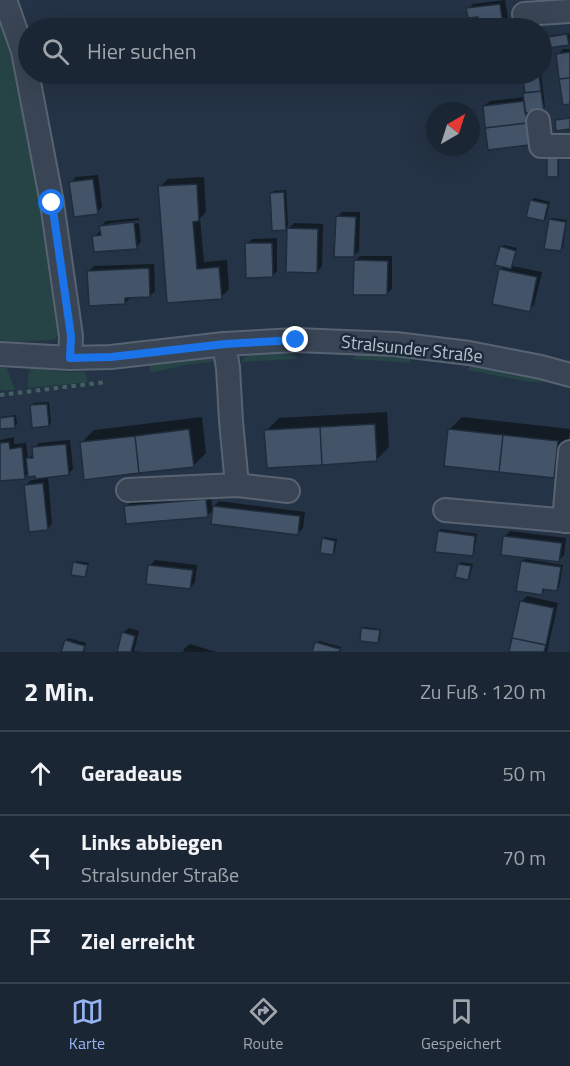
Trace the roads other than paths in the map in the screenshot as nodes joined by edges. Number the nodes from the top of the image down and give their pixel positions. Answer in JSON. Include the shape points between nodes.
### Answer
{"nodes":[{"id":1,"x":5,"y":0,"type":"edge"},
{"id":2,"x":570,"y":11,"type":"edge"},
{"id":3,"x":525,"y":18,"type":"edge"},
{"id":4,"x":18,"y":39,"type":"edge"},
{"id":5,"x":29,"y":84,"type":"edge"},
{"id":6,"x":538,"y":121,"type":"dead end"},
{"id":7,"x":570,"y":146,"type":"edge"},
{"id":8,"x":225,"y":344,"type":"junction"},
{"id":9,"x":0,"y":354,"type":"edge"},
{"id":10,"x":70,"y":358,"type":"junction"},
{"id":11,"x":570,"y":375,"type":"edge"},
{"id":12,"x":570,"y":452,"type":"edge"},
{"id":13,"x":237,"y":485,"type":"junction"},
{"id":14,"x":128,"y":490,"type":"dead end"},
{"id":15,"x":288,"y":491,"type":"dead end"},
{"id":16,"x":445,"y":510,"type":"dead end"},
{"id":17,"x":567,"y":521,"type":"edge"}],
"edges":[{"from":1,"to":4,"type":"street"},
{"from":2,"to":3,"type":"street","via":[[524,14]]},
{"from":5,"to":10,"type":"street","via":[[52,203],[71,336]]},
{"from":6,"to":7,"type":"street","via":[[541,146]]},
{"from":8,"to":10,"type":"street","name":"Stralsunder Straße","via":[[118,357]]},
{"from":8,"to":11,"type":"street","name":"Stralsunder Straße","via":[[296,340],[395,344],[468,353]]},
{"from":8,"to":13,"type":"street"},
{"from":9,"to":10,"type":"street","name":"Stralsunder Straße"},
{"from":12,"to":17,"type":"street"},
{"from":13,"to":14,"type":"street"},
{"from":13,"to":15,"type":"street"},
{"from":16,"to":17,"type":"street"}]}
